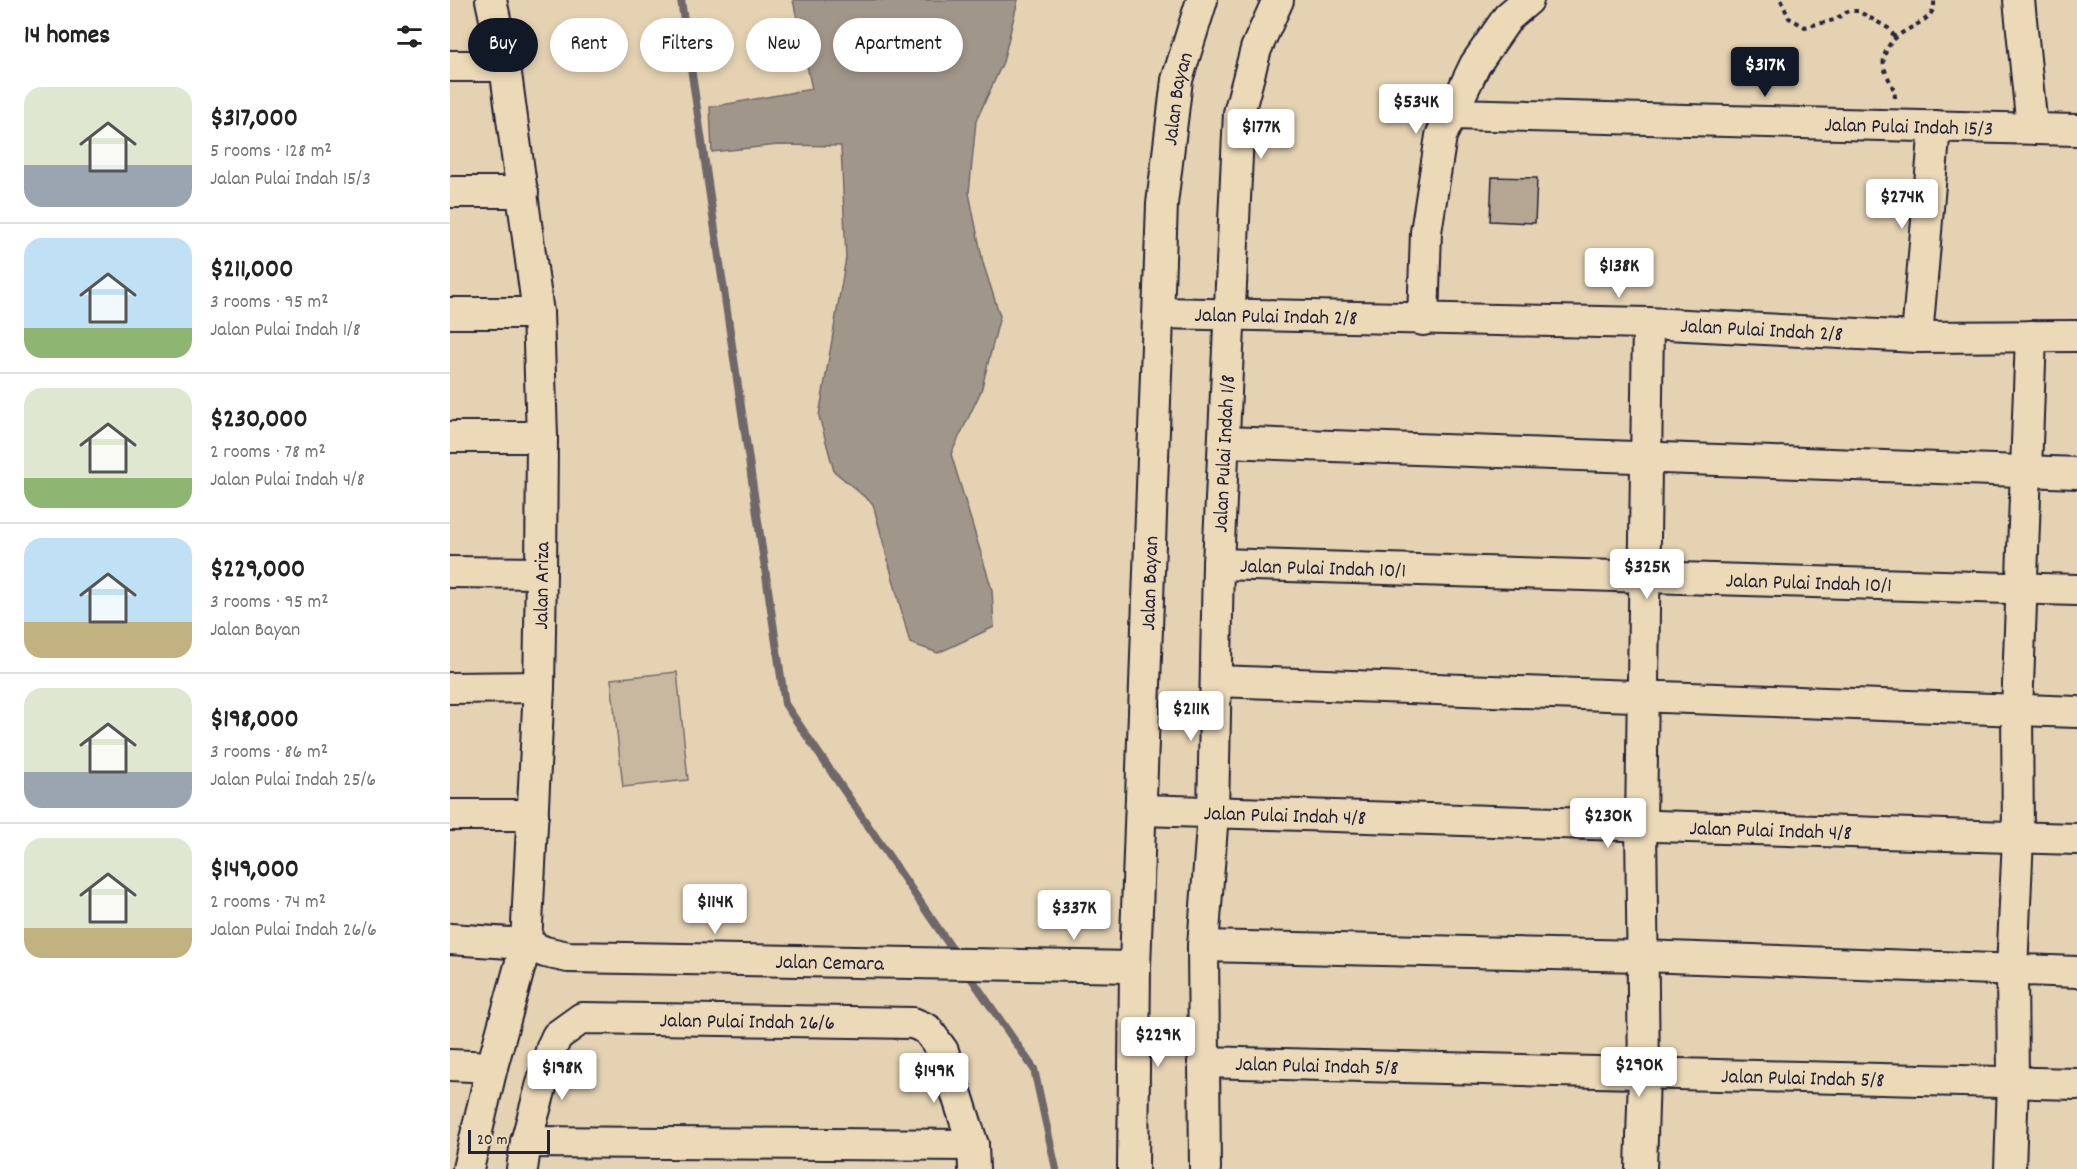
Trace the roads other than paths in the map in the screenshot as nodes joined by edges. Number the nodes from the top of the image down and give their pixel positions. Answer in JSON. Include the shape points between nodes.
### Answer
{"nodes":[{"id":1,"x":491,"y":0,"type":"edge"},
{"id":2,"x":1202,"y":0,"type":"edge"},
{"id":3,"x":1278,"y":0,"type":"edge"},
{"id":4,"x":1528,"y":0,"type":"edge"},
{"id":5,"x":2019,"y":0,"type":"edge"},
{"id":6,"x":495,"y":18,"type":"edge"},
{"id":7,"x":450,"y":66,"type":"edge"},
{"id":8,"x":468,"y":66,"type":"edge"},
{"id":9,"x":506,"y":72,"type":"edge"},
{"id":10,"x":1451,"y":114,"type":"junction"},
{"id":11,"x":1935,"y":126,"type":"junction"},
{"id":12,"x":2032,"y":128,"type":"junction"},
{"id":13,"x":2077,"y":130,"type":"edge"},
{"id":14,"x":450,"y":192,"type":"edge"},
{"id":15,"x":523,"y":192,"type":"junction"},
{"id":16,"x":450,"y":313,"type":"edge"},
{"id":17,"x":538,"y":313,"type":"junction"},
{"id":18,"x":1159,"y":313,"type":"junction"},
{"id":19,"x":1228,"y":315,"type":"junction"},
{"id":20,"x":1423,"y":320,"type":"junction"},
{"id":21,"x":1648,"y":323,"type":"junction"},
{"id":22,"x":2031,"y":336,"type":"junction"},
{"id":23,"x":2077,"y":336,"type":"edge"},
{"id":24,"x":1917,"y":337,"type":"junction"},
{"id":25,"x":450,"y":437,"type":"edge"},
{"id":26,"x":542,"y":437,"type":"junction"},
{"id":27,"x":1224,"y":442,"type":"junction"},
{"id":28,"x":1647,"y":456,"type":"junction"},
{"id":29,"x":2026,"y":470,"type":"junction"},
{"id":30,"x":2077,"y":473,"type":"edge"},
{"id":31,"x":1218,"y":564,"type":"junction"},
{"id":32,"x":450,"y":572,"type":"edge"},
{"id":33,"x":542,"y":573,"type":"junction"},
{"id":34,"x":1646,"y":576,"type":"junction"},
{"id":35,"x":2022,"y":588,"type":"junction"},
{"id":36,"x":2077,"y":590,"type":"edge"},
{"id":37,"x":1216,"y":681,"type":"junction"},
{"id":38,"x":539,"y":687,"type":"junction"},
{"id":39,"x":450,"y":688,"type":"edge"},
{"id":40,"x":1642,"y":697,"type":"junction"},
{"id":41,"x":2018,"y":711,"type":"junction"},
{"id":42,"x":2077,"y":712,"type":"edge"},
{"id":43,"x":1141,"y":810,"type":"junction"},
{"id":44,"x":1214,"y":813,"type":"junction"},
{"id":45,"x":450,"y":815,"type":"edge"},
{"id":46,"x":533,"y":815,"type":"junction"},
{"id":47,"x":1641,"y":826,"type":"junction"},
{"id":48,"x":2018,"y":837,"type":"junction"},
{"id":49,"x":2077,"y":839,"type":"edge"},
{"id":50,"x":450,"y":939,"type":"edge"},
{"id":51,"x":526,"y":944,"type":"junction"},
{"id":52,"x":1203,"y":946,"type":"junction"},
{"id":53,"x":1642,"y":956,"type":"junction"},
{"id":54,"x":1135,"y":967,"type":"junction"},
{"id":55,"x":2012,"y":970,"type":"junction"},
{"id":56,"x":2077,"y":972,"type":"edge"},
{"id":57,"x":1203,"y":1062,"type":"junction"},
{"id":58,"x":450,"y":1065,"type":"edge"},
{"id":59,"x":492,"y":1067,"type":"junction"},
{"id":60,"x":1644,"y":1074,"type":"junction"},
{"id":61,"x":2013,"y":1082,"type":"junction"},
{"id":62,"x":2077,"y":1084,"type":"edge"},
{"id":63,"x":524,"y":1155,"type":"edge"},
{"id":64,"x":974,"y":1157,"type":"edge"},
{"id":65,"x":468,"y":1169,"type":"edge"},
{"id":66,"x":1133,"y":1169,"type":"edge"},
{"id":67,"x":1205,"y":1169,"type":"edge"},
{"id":68,"x":1641,"y":1169,"type":"edge"},
{"id":69,"x":2010,"y":1169,"type":"edge"}],
"edges":[{"from":1,"to":6,"type":"street","name":"Jalan Ariza"},
{"from":2,"to":18,"type":"street","name":"Jalan Bayan","via":[[1179,70],[1170,118],[1162,204]]},
{"from":3,"to":19,"type":"street","name":"Jalan Pulai Indah 1/8","via":[[1256,49],[1239,113]]},
{"from":4,"to":10,"type":"street","via":[[1508,17],[1475,64]]},
{"from":5,"to":12,"type":"street"},
{"from":7,"to":8,"type":"street"},
{"from":9,"to":15,"type":"street","name":"Jalan Ariza"},
{"from":10,"to":11,"type":"street","name":"Jalan Pulai Indah 15/3"},
{"from":10,"to":20,"type":"street","via":[[1440,136],[1432,179],[1425,232]]},
{"from":11,"to":12,"type":"street","name":"Jalan Pulai Indah 15/3"},
{"from":11,"to":24,"type":"street"},
{"from":12,"to":13,"type":"street","name":"Jalan Pulai Indah 15/3"},
{"from":14,"to":15,"type":"street"},
{"from":15,"to":17,"type":"street","name":"Jalan Ariza"},
{"from":16,"to":17,"type":"street"},
{"from":17,"to":26,"type":"street","name":"Jalan Ariza"},
{"from":18,"to":19,"type":"street","name":"Jalan Pulai Indah 2/8"},
{"from":18,"to":43,"type":"street","name":"Jalan Bayan"},
{"from":19,"to":20,"type":"street","name":"Jalan Pulai Indah 2/8"},
{"from":19,"to":27,"type":"street","name":"Jalan Pulai Indah 1/8"},
{"from":20,"to":21,"type":"street","name":"Jalan Pulai Indah 2/8"},
{"from":21,"to":24,"type":"street","name":"Jalan Pulai Indah 2/8"},
{"from":21,"to":28,"type":"street"},
{"from":22,"to":23,"type":"street","name":"Jalan Pulai Indah 2/8"},
{"from":22,"to":24,"type":"street","name":"Jalan Pulai Indah 2/8"},
{"from":22,"to":29,"type":"street"},
{"from":25,"to":26,"type":"street"},
{"from":26,"to":33,"type":"street","name":"Jalan Ariza"},
{"from":27,"to":28,"type":"street"},
{"from":27,"to":31,"type":"street","name":"Jalan Pulai Indah 1/8"},
{"from":28,"to":29,"type":"street"},
{"from":28,"to":34,"type":"street"},
{"from":29,"to":30,"type":"street"},
{"from":29,"to":35,"type":"street"},
{"from":31,"to":34,"type":"street","name":"Jalan Pulai Indah 10/1"},
{"from":31,"to":37,"type":"street","name":"Jalan Pulai Indah 1/8"},
{"from":32,"to":33,"type":"street"},
{"from":33,"to":38,"type":"street","name":"Jalan Ariza"},
{"from":34,"to":35,"type":"street","name":"Jalan Pulai Indah 10/1"},
{"from":34,"to":40,"type":"street"},
{"from":35,"to":36,"type":"street","name":"Jalan Pulai Indah 10/1"},
{"from":35,"to":41,"type":"street"},
{"from":37,"to":40,"type":"street"},
{"from":37,"to":44,"type":"street","name":"Jalan Pulai Indah 1/8"},
{"from":38,"to":39,"type":"street"},
{"from":38,"to":46,"type":"street","name":"Jalan Ariza"},
{"from":40,"to":41,"type":"street"},
{"from":40,"to":47,"type":"street"},
{"from":41,"to":42,"type":"street"},
{"from":41,"to":48,"type":"street"},
{"from":43,"to":44,"type":"street","name":"Jalan Pulai Indah 4/8"},
{"from":43,"to":54,"type":"street","name":"Jalan Bayan"},
{"from":44,"to":47,"type":"street","name":"Jalan Pulai Indah 4/8"},
{"from":44,"to":52,"type":"street","name":"Jalan Pulai Indah 1/8"},
{"from":45,"to":46,"type":"street"},
{"from":46,"to":51,"type":"street","name":"Jalan Ariza"},
{"from":47,"to":48,"type":"street","name":"Jalan Pulai Indah 4/8"},
{"from":47,"to":53,"type":"street"},
{"from":48,"to":49,"type":"street","name":"Jalan Pulai Indah 4/8"},
{"from":48,"to":55,"type":"street"},
{"from":50,"to":51,"type":"street","name":"Jalan Cemara"},
{"from":51,"to":54,"type":"street","name":"Jalan Cemara","via":[[568,957]]},
{"from":51,"to":59,"type":"street","name":"Jalan Ariza"},
{"from":52,"to":53,"type":"street"},
{"from":52,"to":57,"type":"street","name":"Jalan Pulai Indah 1/8"},
{"from":53,"to":55,"type":"street"},
{"from":53,"to":60,"type":"street"},
{"from":54,"to":66,"type":"street","name":"Jalan Bayan"},
{"from":55,"to":56,"type":"street"},
{"from":55,"to":61,"type":"street"},
{"from":57,"to":60,"type":"street","name":"Jalan Pulai Indah 5/8"},
{"from":57,"to":67,"type":"street","name":"Jalan Pulai Indah 1/8"},
{"from":58,"to":59,"type":"street"},
{"from":59,"to":65,"type":"street","name":"Jalan Ariza"},
{"from":60,"to":61,"type":"street","name":"Jalan Pulai Indah 5/8"},
{"from":60,"to":68,"type":"street"},
{"from":61,"to":62,"type":"street","name":"Jalan Pulai Indah 5/8"},
{"from":61,"to":69,"type":"street"},
{"from":63,"to":64,"type":"street"},
{"from":63,"to":64,"type":"street","name":"Jalan Pulai Indah 26/6","via":[[557,1036],[582,1018],[913,1023],[927,1029],[943,1051]]}]}
